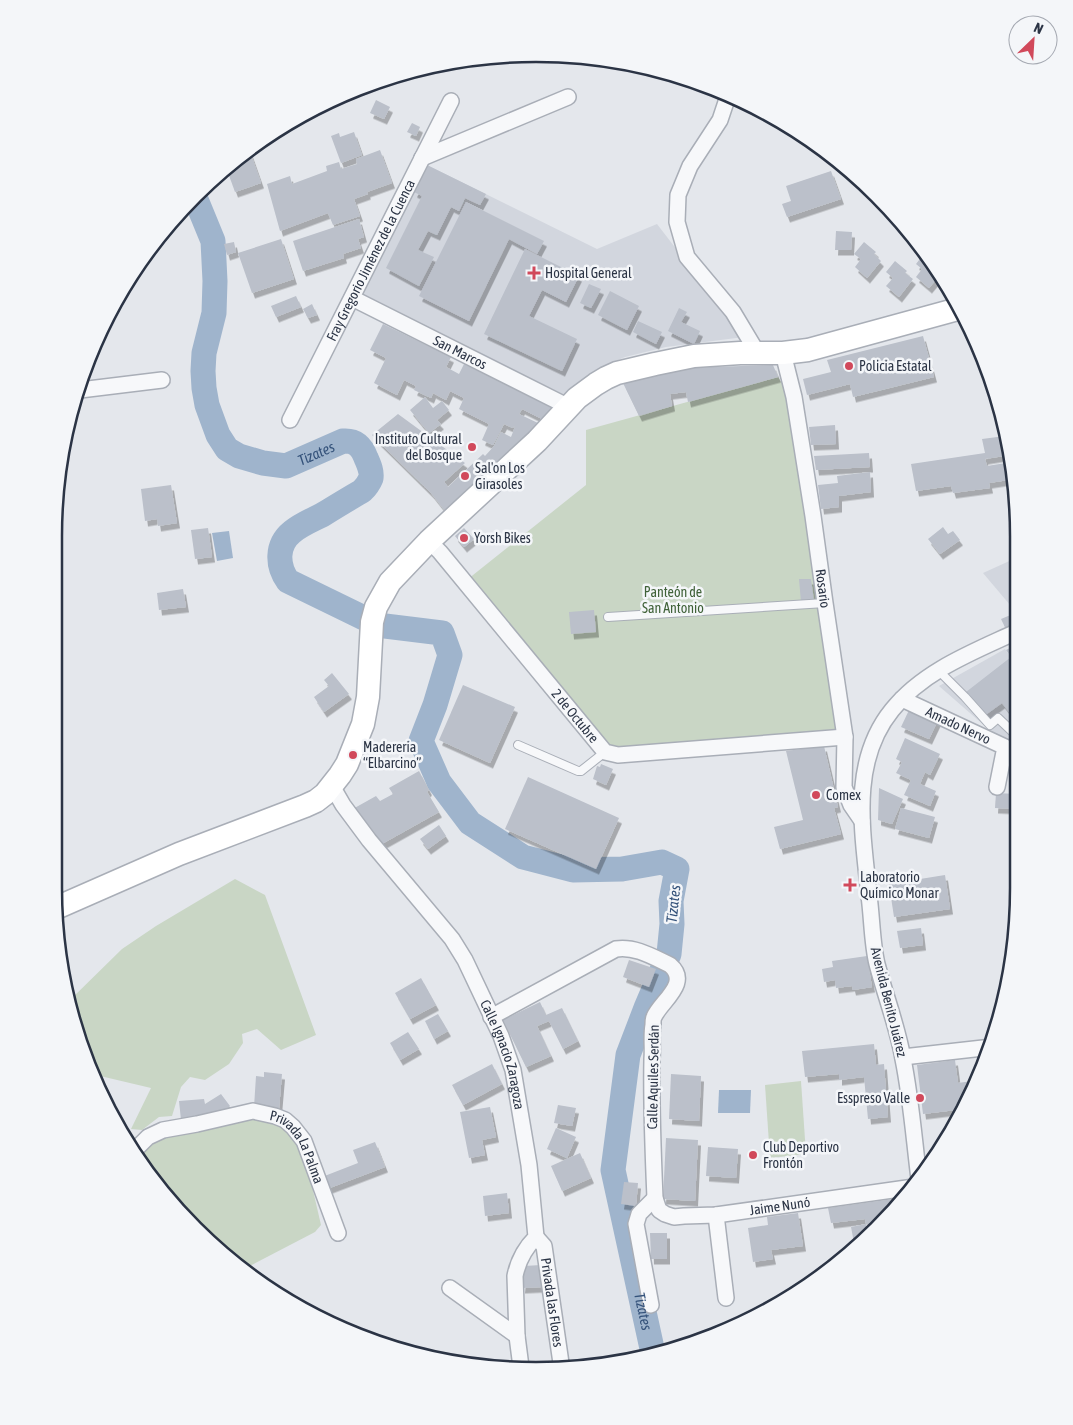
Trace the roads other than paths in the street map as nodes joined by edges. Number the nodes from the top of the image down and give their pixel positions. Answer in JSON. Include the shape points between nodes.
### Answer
{"nodes":[{"id":1,"x":568,"y":98,"type":"dead end"},
{"id":2,"x":451,"y":101,"type":"dead end"},
{"id":3,"x":726,"y":102,"type":"edge"},
{"id":4,"x":422,"y":158,"type":"junction"},
{"id":5,"x":352,"y":298,"type":"junction"},
{"id":6,"x":953,"y":310,"type":"edge"},
{"id":7,"x":757,"y":352,"type":"junction"},
{"id":8,"x":783,"y":353,"type":"junction"},
{"id":9,"x":162,"y":380,"type":"dead end"},
{"id":10,"x":86,"y":389,"type":"edge"},
{"id":11,"x":569,"y":407,"type":"junction"},
{"id":12,"x":290,"y":420,"type":"dead end"},
{"id":13,"x":429,"y":541,"type":"junction"},
{"id":14,"x":825,"y":603,"type":"junction"},
{"id":15,"x":608,"y":617,"type":"dead end"},
{"id":16,"x":1010,"y":635,"type":"edge"},
{"id":17,"x":938,"y":670,"type":"junction"},
{"id":18,"x":902,"y":699,"type":"junction"},
{"id":19,"x":1010,"y":729,"type":"edge"},
{"id":20,"x":845,"y":737,"type":"junction"},
{"id":21,"x":518,"y":745,"type":"dead end"},
{"id":22,"x":605,"y":752,"type":"junction"},
{"id":23,"x":332,"y":786,"type":"junction"},
{"id":24,"x":996,"y":787,"type":"dead end"},
{"id":25,"x":862,"y":821,"type":"junction"},
{"id":26,"x":63,"y":905,"type":"edge"},
{"id":27,"x":491,"y":1017,"type":"junction"},
{"id":28,"x":982,"y":1048,"type":"edge"},
{"id":29,"x":903,"y":1057,"type":"junction"},
{"id":30,"x":139,"y":1146,"type":"edge"},
{"id":31,"x":918,"y":1170,"type":"edge"},
{"id":32,"x":903,"y":1188,"type":"edge"},
{"id":33,"x":655,"y":1198,"type":"junction"},
{"id":34,"x":716,"y":1215,"type":"junction"},
{"id":35,"x":338,"y":1233,"type":"dead end"},
{"id":36,"x":536,"y":1237,"type":"junction"},
{"id":37,"x":450,"y":1288,"type":"dead end"},
{"id":38,"x":726,"y":1298,"type":"dead end"},
{"id":39,"x":651,"y":1305,"type":"dead end"},
{"id":40,"x":517,"y":1336,"type":"junction"},
{"id":41,"x":520,"y":1361,"type":"edge"},
{"id":42,"x":561,"y":1361,"type":"edge"}],
"edges":[{"from":1,"to":4,"type":"street"},
{"from":2,"to":4,"type":"street","name":"Fray Gregorio Jiménez de la Cuenca"},
{"from":3,"to":7,"type":"street","via":[[720,120],[690,166],[678,195],[677,222],[687,257],[733,312]]},
{"from":4,"to":5,"type":"street","name":"Fray Gregorio Jiménez de la Cuenca"},
{"from":5,"to":11,"type":"street","name":"San Marcos"},
{"from":5,"to":12,"type":"street","name":"Fray Gregorio Jiménez de la Cuenca"},
{"from":6,"to":8,"type":"main road","via":[[808,350]]},
{"from":7,"to":8,"type":"main road"},
{"from":7,"to":11,"type":"main road","via":[[694,356],[617,373],[596,384]]},
{"from":8,"to":14,"type":"street","name":"Rosario","via":[[794,397]]},
{"from":9,"to":10,"type":"street"},
{"from":11,"to":13,"type":"main road","via":[[538,441]]},
{"from":13,"to":22,"type":"street","name":"2 de Octubre"},
{"from":13,"to":23,"type":"main road","via":[[390,582],[376,607],[363,724],[346,764]]},
{"from":14,"to":15,"type":"lane"},
{"from":14,"to":20,"type":"street","name":"Rosario"},
{"from":16,"to":17,"type":"street","name":"Avenida Benito Juárez"},
{"from":17,"to":18,"type":"street","name":"Avenida Benito Juárez"},
{"from":17,"to":19,"type":"lane","via":[[990,725],[998,718]]},
{"from":18,"to":24,"type":"street","name":"Amado Nervo","via":[[1005,748]]},
{"from":18,"to":25,"type":"street","name":"Avenida Benito Juárez","via":[[884,720],[871,745],[864,773]]},
{"from":20,"to":22,"type":"street","name":"2 de Octubre","via":[[618,755]]},
{"from":20,"to":25,"type":"street","name":"Rosario","via":[[844,787],[850,805]]},
{"from":21,"to":22,"type":"lane","via":[[578,771]]},
{"from":23,"to":26,"type":"main road","via":[[316,801],[305,806],[180,854]]},
{"from":23,"to":27,"type":"street","name":"Calle Ignacio Zaragoza","via":[[369,840],[452,939]]},
{"from":25,"to":29,"type":"street","name":"Avenida Benito Juárez","via":[[876,961]]},
{"from":27,"to":33,"type":"street","name":"Calle Aquiles Serdán","via":[[616,950],[628,948],[670,965],[676,971],[675,988],[654,1017],[652,1035]]},
{"from":27,"to":36,"type":"street","name":"Calle Ignacio Zaragoza","via":[[513,1070],[529,1165]]},
{"from":28,"to":29,"type":"street"},
{"from":29,"to":31,"type":"street","name":"Avenida Benito Juárez"},
{"from":30,"to":35,"type":"street","name":"Privada La Palma","via":[[148,1137],[163,1130],[253,1111],[285,1120],[304,1141]]},
{"from":32,"to":34,"type":"street","name":"Jaime Nunó"},
{"from":33,"to":34,"type":"street","name":"Jaime Nunó","via":[[659,1210],[674,1217]]},
{"from":33,"to":39,"type":"street","via":[[639,1214],[636,1224]]},
{"from":34,"to":38,"type":"street"},
{"from":36,"to":40,"type":"street","via":[[524,1251],[515,1276]]},
{"from":36,"to":42,"type":"street","name":"Privada las Flores","via":[[544,1246]]},
{"from":37,"to":40,"type":"street"},
{"from":40,"to":41,"type":"street"}]}
